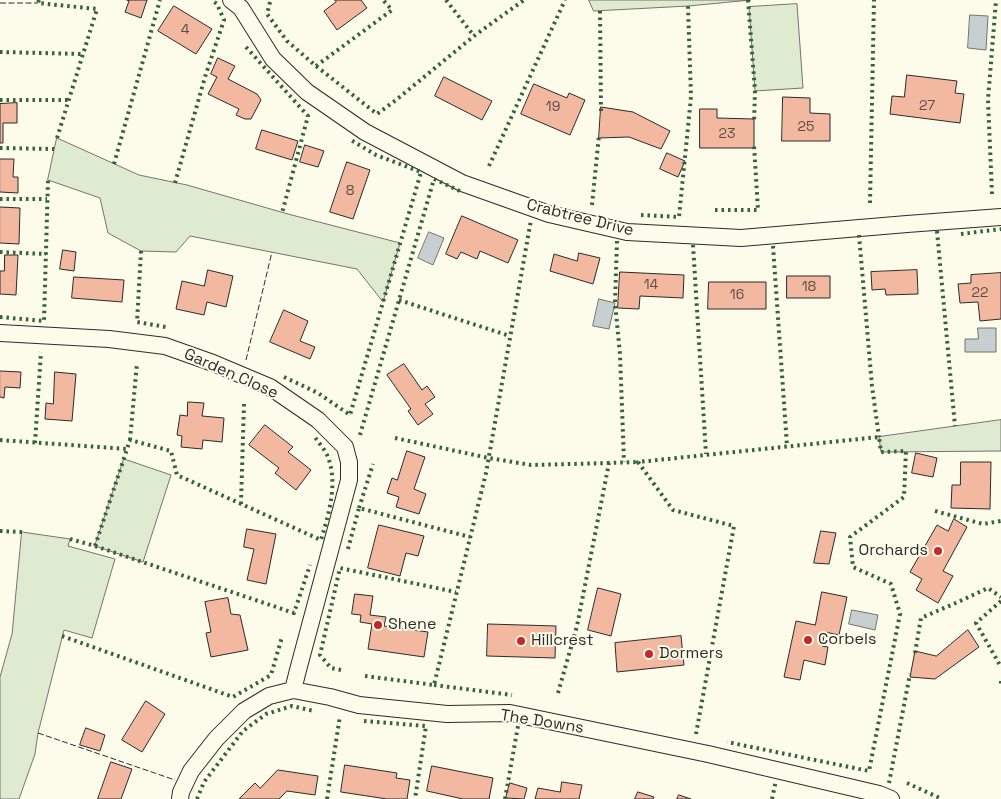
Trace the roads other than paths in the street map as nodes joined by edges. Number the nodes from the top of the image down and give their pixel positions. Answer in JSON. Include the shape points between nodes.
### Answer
{"nodes":[{"id":1,"x":240,"y":3,"type":"edge"},
{"id":2,"x":1001,"y":217,"type":"edge"},
{"id":3,"x":0,"y":333,"type":"edge"},
{"id":4,"x":294,"y":690,"type":"junction"},
{"id":5,"x":180,"y":799,"type":"edge"},
{"id":6,"x":891,"y":799,"type":"edge"}],
"edges":[{"from":1,"to":2,"type":"street","name":"Crabtree Drive","via":[[273,59],[307,92],[366,132],[462,182],[548,214],[627,232],[741,238]]},
{"from":3,"to":4,"type":"street","name":"Garden Close","via":[[109,339],[165,346],[270,387],[318,420],[345,447],[349,480]]},
{"from":4,"to":5,"type":"street","name":"The Downs","via":[[269,696],[244,711],[191,771]]},
{"from":4,"to":6,"type":"street","name":"The Downs","via":[[359,705],[447,714],[510,713],[708,754]]}]}
